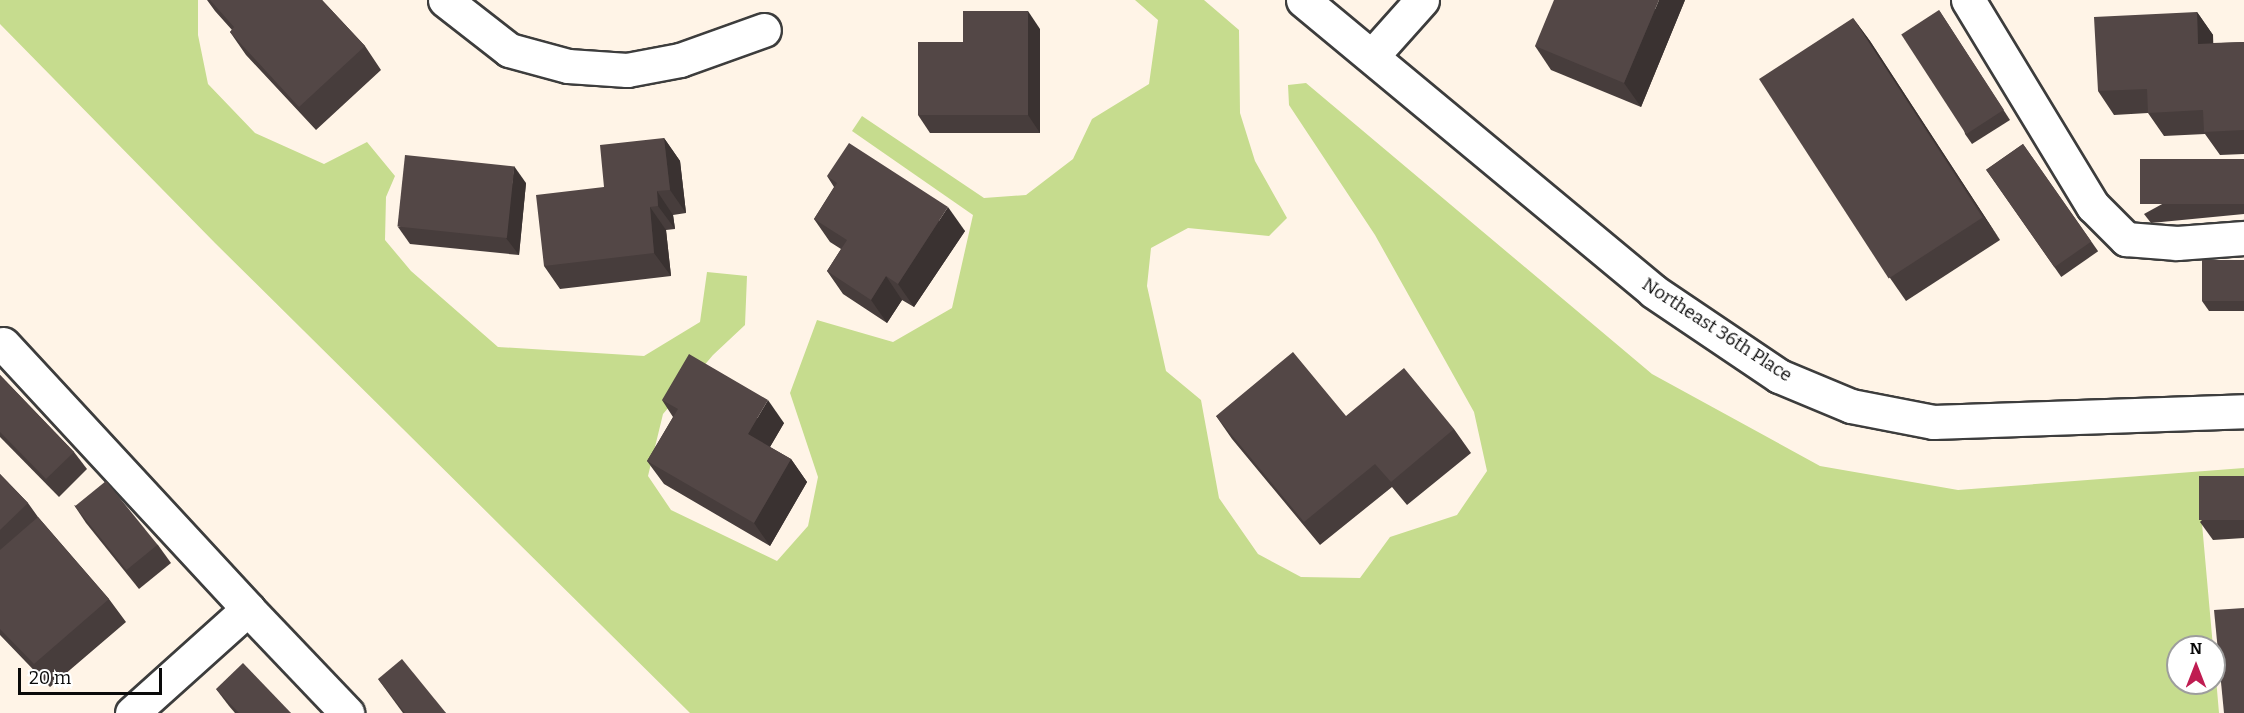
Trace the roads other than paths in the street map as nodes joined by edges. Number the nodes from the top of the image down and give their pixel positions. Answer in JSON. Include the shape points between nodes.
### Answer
{"nodes":[{"id":1,"x":445,"y":0,"type":"edge"},
{"id":2,"x":1303,"y":0,"type":"edge"},
{"id":3,"x":1422,"y":0,"type":"edge"},
{"id":4,"x":1968,"y":0,"type":"edge"},
{"id":5,"x":764,"y":30,"type":"dead end"},
{"id":6,"x":1372,"y":56,"type":"junction"},
{"id":7,"x":2244,"y":238,"type":"edge"},
{"id":8,"x":3,"y":344,"type":"dead end"},
{"id":9,"x":2244,"y":411,"type":"edge"},
{"id":10,"x":248,"y":609,"type":"junction"},
{"id":11,"x":132,"y":713,"type":"edge"},
{"id":12,"x":347,"y":713,"type":"edge"}],
"edges":[{"from":1,"to":5,"type":"street","via":[[509,50],[568,66],[627,70],[693,58]]},
{"from":2,"to":6,"type":"street","name":"Northeast 36th Place"},
{"from":3,"to":6,"type":"street"},
{"from":4,"to":7,"type":"street","via":[[2093,206],[2126,239],[2177,243]]},
{"from":6,"to":9,"type":"street","name":"Northeast 36th Place","via":[[1653,291],[1779,376],[1851,406],[1933,422]]},
{"from":8,"to":10,"type":"street"},
{"from":10,"to":11,"type":"street"},
{"from":10,"to":12,"type":"street"}]}
